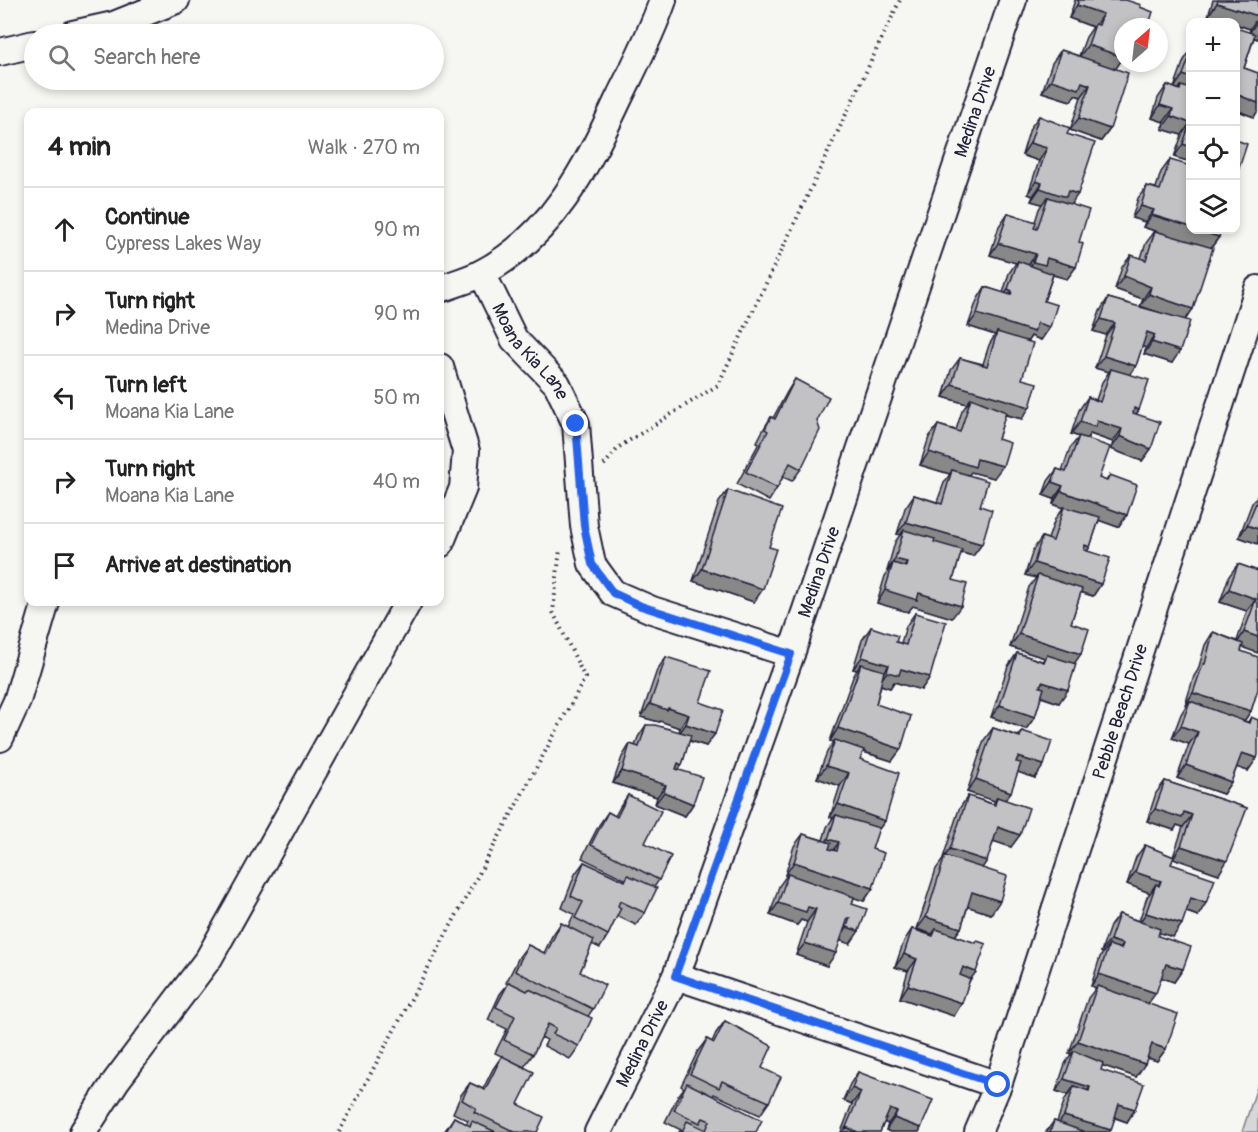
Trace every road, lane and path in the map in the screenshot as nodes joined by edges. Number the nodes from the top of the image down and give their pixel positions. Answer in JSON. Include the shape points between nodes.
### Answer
{"nodes":[{"id":1,"x":176,"y":0,"type":"edge"},
{"id":2,"x":663,"y":0,"type":"edge"},
{"id":3,"x":1013,"y":0,"type":"edge"},
{"id":4,"x":116,"y":24,"type":"edge"},
{"id":5,"x":24,"y":46,"type":"edge"},
{"id":6,"x":0,"y":52,"type":"edge"},
{"id":7,"x":482,"y":273,"type":"junction"},
{"id":8,"x":444,"y":287,"type":"edge"},
{"id":9,"x":1258,"y":289,"type":"edge"},
{"id":10,"x":444,"y":380,"type":"edge"},
{"id":11,"x":444,"y":534,"type":"edge"},
{"id":12,"x":45,"y":606,"type":"edge"},
{"id":13,"x":406,"y":606,"type":"edge"},
{"id":14,"x":791,"y":654,"type":"junction"},
{"id":15,"x":0,"y":738,"type":"edge"},
{"id":16,"x":675,"y":976,"type":"junction"},
{"id":17,"x":998,"y":1085,"type":"junction"},
{"id":18,"x":83,"y":1132,"type":"edge"},
{"id":19,"x":598,"y":1132,"type":"edge"},
{"id":20,"x":978,"y":1132,"type":"edge"}],
"edges":[{"from":1,"to":4,"type":"street"},
{"from":2,"to":7,"type":"street","via":[[594,152],[572,190],[530,238]]},
{"from":3,"to":14,"type":"street","name":"Medina Drive"},
{"from":5,"to":6,"type":"street"},
{"from":7,"to":8,"type":"street"},
{"from":7,"to":14,"type":"street","name":"Moana Kia Lane","via":[[514,339],[557,384],[576,424],[584,526],[592,564],[613,593],[641,606]]},
{"from":9,"to":17,"type":"street","name":"Pebble Beach Drive"},
{"from":10,"to":11,"type":"street","via":[[466,451],[463,488]]},
{"from":12,"to":15,"type":"street","via":[[17,701]]},
{"from":13,"to":18,"type":"street","via":[[209,958],[116,1081]]},
{"from":14,"to":16,"type":"street","name":"Medina Drive"},
{"from":16,"to":17,"type":"street"},
{"from":16,"to":19,"type":"street","name":"Medina Drive"},
{"from":17,"to":20,"type":"street","name":"Pebble Beach Drive"}]}
